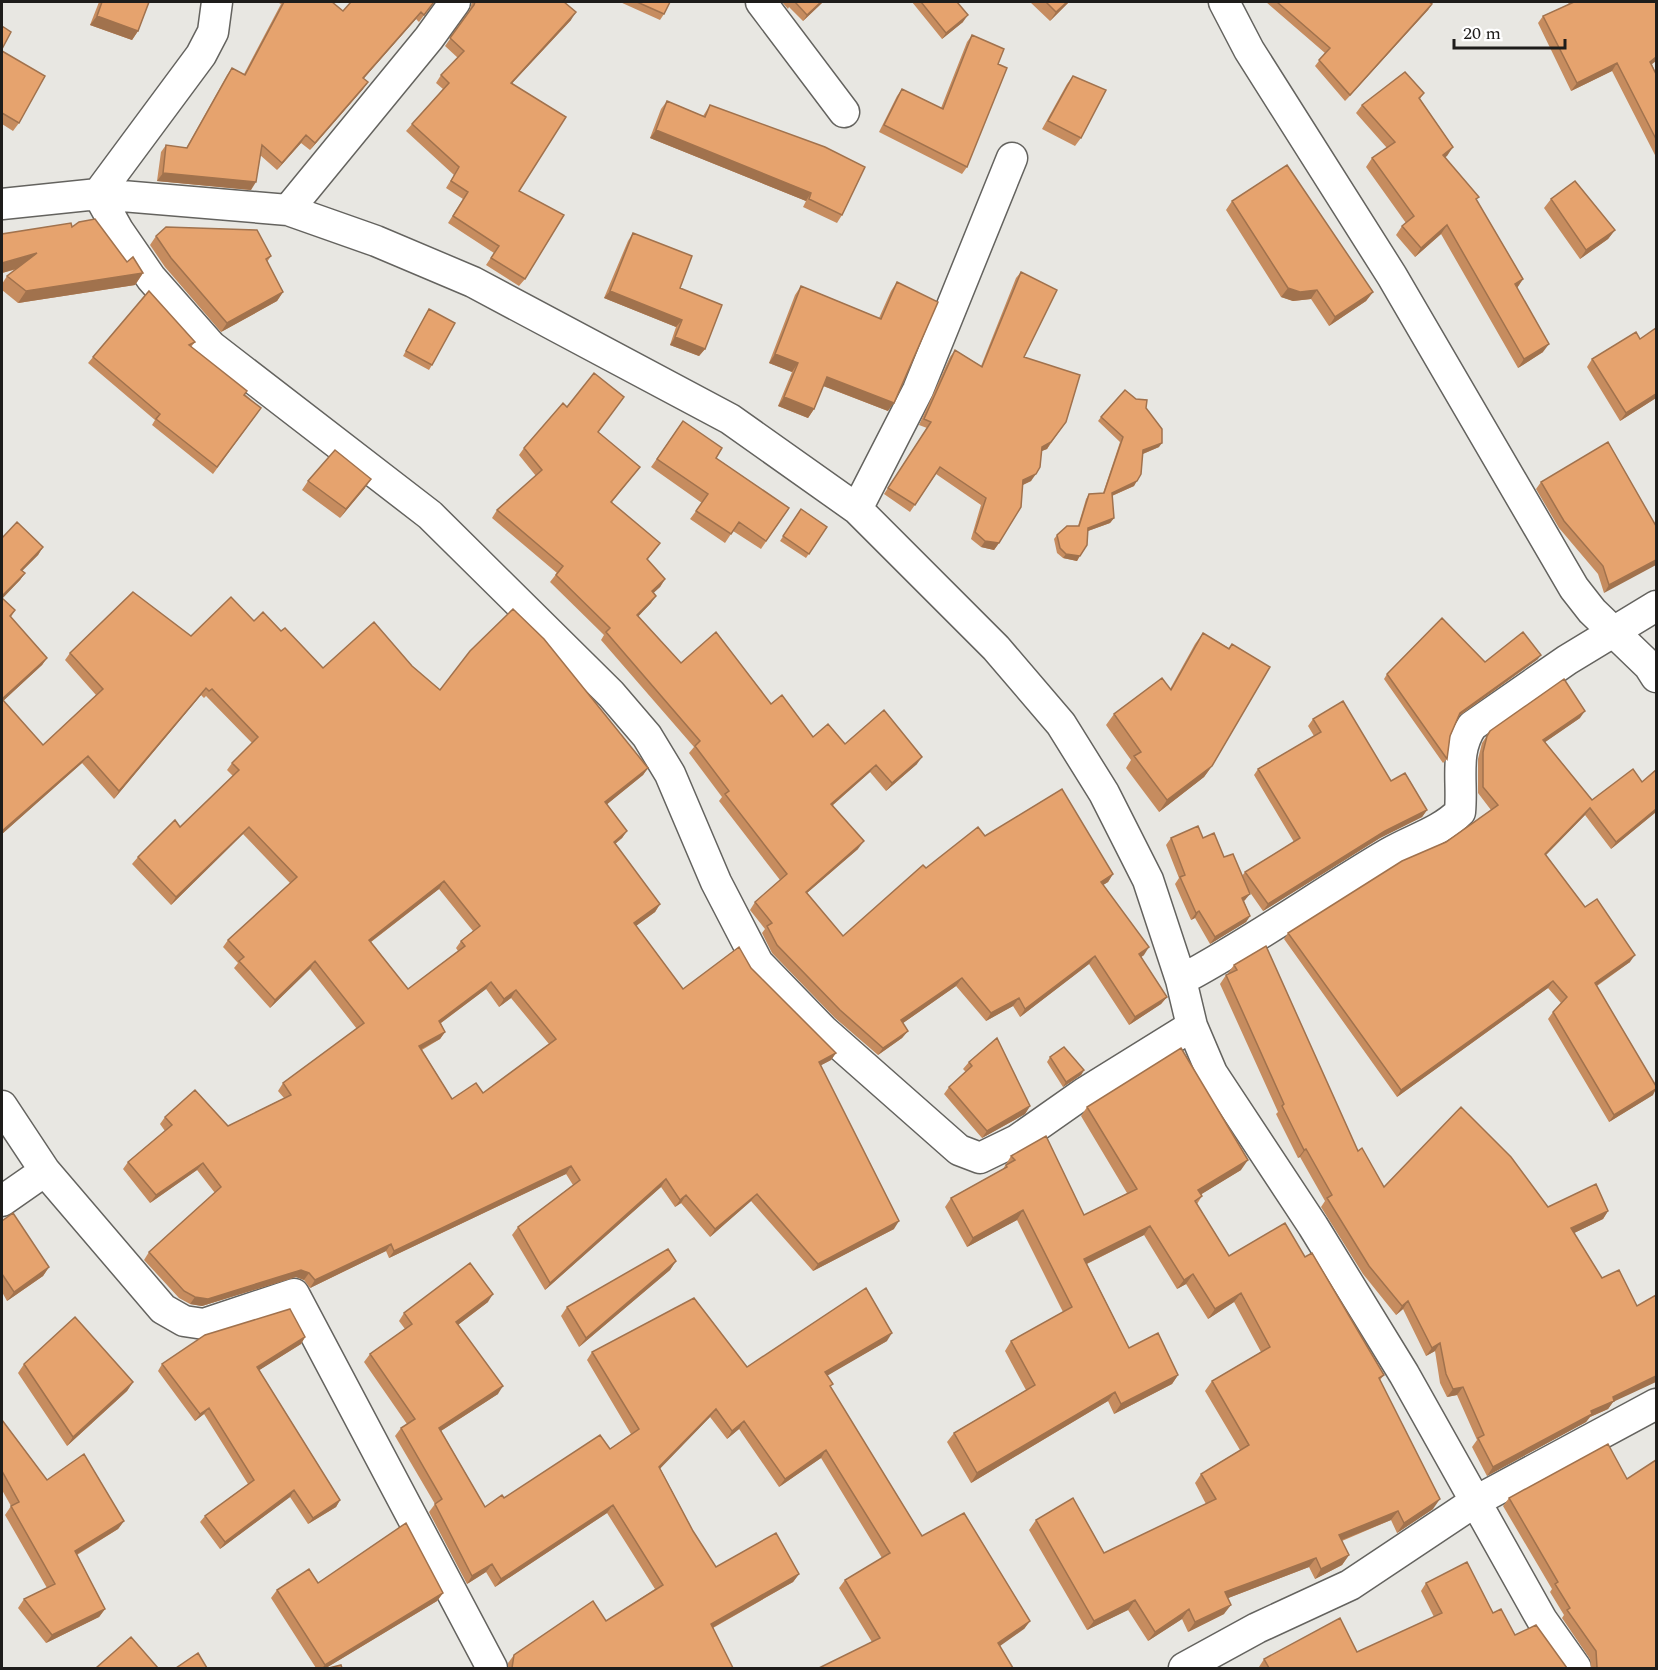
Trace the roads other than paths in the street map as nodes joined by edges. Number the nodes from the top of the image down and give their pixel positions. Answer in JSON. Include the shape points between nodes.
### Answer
{"nodes":[{"id":1,"x":217,"y":2,"type":"edge"},
{"id":2,"x":455,"y":2,"type":"edge"},
{"id":3,"x":761,"y":2,"type":"edge"},
{"id":4,"x":1224,"y":2,"type":"edge"},
{"id":5,"x":844,"y":112,"type":"dead end"},
{"id":6,"x":1012,"y":158,"type":"dead end"},
{"id":7,"x":98,"y":194,"type":"junction"},
{"id":8,"x":2,"y":204,"type":"edge"},
{"id":9,"x":288,"y":210,"type":"junction"},
{"id":10,"x":857,"y":509,"type":"junction"},
{"id":11,"x":1656,"y":606,"type":"edge"},
{"id":12,"x":1614,"y":633,"type":"junction"},
{"id":13,"x":1656,"y":677,"type":"edge"},
{"id":14,"x":1181,"y":980,"type":"junction"},
{"id":15,"x":1192,"y":1026,"type":"junction"},
{"id":16,"x":2,"y":1106,"type":"edge"},
{"id":17,"x":45,"y":1171,"type":"junction"},
{"id":18,"x":2,"y":1202,"type":"edge"},
{"id":19,"x":1656,"y":1404,"type":"edge"},
{"id":20,"x":1476,"y":1501,"type":"junction"},
{"id":21,"x":492,"y":1668,"type":"edge"},
{"id":22,"x":1184,"y":1668,"type":"edge"},
{"id":23,"x":1576,"y":1668,"type":"edge"}],
"edges":[{"from":1,"to":7,"type":"street","via":[[213,32],[201,55]]},
{"from":2,"to":9,"type":"street"},
{"from":3,"to":5,"type":"street"},
{"from":4,"to":12,"type":"street","via":[[1249,50],[1392,276],[1574,588]]},
{"from":6,"to":10,"type":"street","via":[[918,390]]},
{"from":7,"to":8,"type":"street"},
{"from":7,"to":9,"type":"street"},
{"from":7,"to":15,"type":"street","via":[[151,278],[211,346],[430,515],[611,694],[647,736],[670,774],[716,882],[758,963],[823,1030],[959,1150],[972,1157],[990,1155]]},
{"from":9,"to":10,"type":"street","via":[[376,241],[473,282],[730,419]]},
{"from":10,"to":14,"type":"street","via":[[981,633],[1061,724],[1104,793],[1148,880]]},
{"from":11,"to":12,"type":"street"},
{"from":12,"to":13,"type":"street"},
{"from":12,"to":14,"type":"street","via":[[1567,660],[1472,726],[1463,739],[1460,756],[1460,812],[1449,822],[1390,853],[1237,951]]},
{"from":14,"to":15,"type":"street"},
{"from":15,"to":20,"type":"street","via":[[1212,1072],[1319,1236]]},
{"from":16,"to":17,"type":"street"},
{"from":17,"to":18,"type":"street"},
{"from":17,"to":21,"type":"street","via":[[163,1309],[184,1321],[204,1324],[294,1294]]},
{"from":19,"to":20,"type":"street"},
{"from":20,"to":22,"type":"street","via":[[1350,1585],[1257,1628]]},
{"from":20,"to":23,"type":"street","via":[[1542,1620]]}]}
